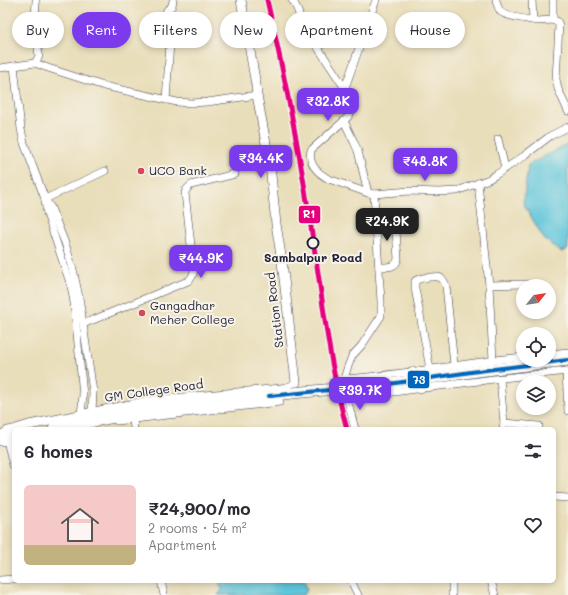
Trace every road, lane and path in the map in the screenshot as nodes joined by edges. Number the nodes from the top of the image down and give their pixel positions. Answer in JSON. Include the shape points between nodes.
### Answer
{"nodes":[{"id":1,"x":36,"y":0,"type":"edge"},
{"id":2,"x":173,"y":0,"type":"edge"},
{"id":3,"x":241,"y":0,"type":"edge"},
{"id":4,"x":292,"y":0,"type":"edge"},
{"id":5,"x":376,"y":0,"type":"edge"},
{"id":6,"x":496,"y":0,"type":"edge"},
{"id":7,"x":532,"y":0,"type":"edge"},
{"id":8,"x":553,"y":0,"type":"edge"},
{"id":9,"x":533,"y":20,"type":"junction"},
{"id":10,"x":553,"y":20,"type":"junction"},
{"id":11,"x":35,"y":62,"type":"junction"},
{"id":12,"x":14,"y":66,"type":"junction"},
{"id":13,"x":0,"y":68,"type":"edge"},
{"id":14,"x":345,"y":88,"type":"junction"},
{"id":15,"x":257,"y":95,"type":"junction"},
{"id":16,"x":166,"y":100,"type":"junction"},
{"id":17,"x":568,"y":111,"type":"edge"},
{"id":18,"x":344,"y":121,"type":"junction"},
{"id":19,"x":568,"y":127,"type":"edge"},
{"id":20,"x":498,"y":139,"type":"dead end"},
{"id":21,"x":505,"y":168,"type":"junction"},
{"id":22,"x":105,"y":171,"type":"dead end"},
{"id":23,"x":235,"y":174,"type":"dead end"},
{"id":24,"x":478,"y":183,"type":"junction"},
{"id":25,"x":371,"y":194,"type":"junction"},
{"id":26,"x":45,"y":198,"type":"junction"},
{"id":27,"x":395,"y":216,"type":"dead end"},
{"id":28,"x":379,"y":267,"type":"junction"},
{"id":29,"x":516,"y":284,"type":"edge"},
{"id":30,"x":488,"y":285,"type":"junction"},
{"id":31,"x":82,"y":324,"type":"junction"},
{"id":32,"x":568,"y":352,"type":"edge"},
{"id":33,"x":556,"y":353,"type":"edge"},
{"id":34,"x":516,"y":358,"type":"edge"},
{"id":35,"x":493,"y":360,"type":"junction"},
{"id":36,"x":454,"y":366,"type":"junction"},
{"id":37,"x":567,"y":367,"type":"edge"},
{"id":38,"x":430,"y":369,"type":"junction"},
{"id":39,"x":344,"y":379,"type":"junction"},
{"id":40,"x":500,"y":379,"type":"junction"},
{"id":41,"x":295,"y":384,"type":"joint"},
{"id":42,"x":347,"y":398,"type":"junction"},
{"id":43,"x":280,"y":402,"type":"dead end"},
{"id":44,"x":568,"y":411,"type":"edge"},
{"id":45,"x":92,"y":412,"type":"junction"},
{"id":46,"x":81,"y":415,"type":"junction"},
{"id":47,"x":133,"y":419,"type":"junction"},
{"id":48,"x":503,"y":426,"type":"edge"},
{"id":49,"x":539,"y":426,"type":"dead end"},
{"id":50,"x":22,"y":427,"type":"edge"},
{"id":51,"x":64,"y":427,"type":"edge"},
{"id":52,"x":88,"y":427,"type":"edge"},
{"id":53,"x":134,"y":427,"type":"edge"},
{"id":54,"x":354,"y":427,"type":"edge"},
{"id":55,"x":12,"y":430,"type":"edge"},
{"id":56,"x":6,"y":440,"type":"edge"},
{"id":57,"x":12,"y":459,"type":"edge"},
{"id":58,"x":556,"y":497,"type":"edge"},
{"id":59,"x":568,"y":498,"type":"edge"},
{"id":60,"x":12,"y":579,"type":"edge"},
{"id":61,"x":0,"y":580,"type":"edge"},
{"id":62,"x":161,"y":583,"type":"edge"},
{"id":63,"x":352,"y":583,"type":"edge"},
{"id":64,"x":452,"y":583,"type":"edge"},
{"id":65,"x":492,"y":583,"type":"edge"},
{"id":66,"x":164,"y":595,"type":"edge"},
{"id":67,"x":358,"y":595,"type":"edge"},
{"id":68,"x":452,"y":595,"type":"edge"},
{"id":69,"x":495,"y":595,"type":"edge"}],
"edges":[{"from":1,"to":11,"type":"street","via":[[38,56]]},
{"from":2,"to":16,"type":"street","via":[[172,6],[165,14],[170,36]]},
{"from":3,"to":15,"type":"street","name":"Station Road"},
{"from":4,"to":14,"type":"street","via":[[310,37]]},
{"from":5,"to":14,"type":"street"},
{"from":6,"to":9,"type":"street","via":[[500,12],[505,15]]},
{"from":7,"to":9,"type":"street"},
{"from":8,"to":10,"type":"street"},
{"from":9,"to":10,"type":"street"},
{"from":10,"to":17,"type":"street","via":[[559,25],[556,80]]},
{"from":11,"to":12,"type":"street"},
{"from":11,"to":16,"type":"street","via":[[104,86]]},
{"from":12,"to":13,"type":"street"},
{"from":12,"to":26,"type":"street","via":[[21,129]]},
{"from":14,"to":18,"type":"street","via":[[350,96],[352,112]]},
{"from":15,"to":16,"type":"street","via":[[191,103]]},
{"from":15,"to":41,"type":"street","name":"Station Road","via":[[270,165]]},
{"from":18,"to":25,"type":"street","via":[[358,151]]},
{"from":18,"to":25,"type":"street","via":[[311,150],[312,162],[322,176]]},
{"from":19,"to":21,"type":"street","via":[[550,136]]},
{"from":20,"to":21,"type":"street"},
{"from":21,"to":24,"type":"street"},
{"from":22,"to":26,"type":"street"},
{"from":23,"to":31,"type":"street","via":[[192,185],[186,190],[194,271],[188,281]]},
{"from":24,"to":25,"type":"street","via":[[452,191]]},
{"from":24,"to":30,"type":"street"},
{"from":25,"to":28,"type":"street"},
{"from":26,"to":31,"type":"street","via":[[55,217],[73,269]]},
{"from":26,"to":46,"type":"street","via":[[47,214],[71,286],[74,303],[83,395]]},
{"from":27,"to":28,"type":"street","via":[[397,263],[390,267]]},
{"from":28,"to":39,"type":"street","via":[[381,316],[352,356]]},
{"from":29,"to":30,"type":"street"},
{"from":30,"to":35,"type":"street"},
{"from":31,"to":45,"type":"street","via":[[93,392]]},
{"from":32,"to":33,"type":"street"},
{"from":34,"to":35,"type":"street"},
{"from":35,"to":36,"type":"street"},
{"from":36,"to":38,"type":"street"},
{"from":36,"to":38,"type":"street","via":[[444,281],[437,277],[418,279],[415,281],[415,288]]},
{"from":37,"to":40,"type":"street"},
{"from":37,"to":44,"type":"street"},
{"from":37,"to":51,"type":"main road","bridge":true,"via":[[485,370],[389,384],[154,409]]},
{"from":38,"to":39,"type":"street"},
{"from":39,"to":42,"type":"street"},
{"from":40,"to":42,"type":"street"},
{"from":40,"to":48,"type":"street"},
{"from":41,"to":45,"type":"street","name":"GM College Road","via":[[281,389],[150,401]]},
{"from":42,"to":54,"type":"street"},
{"from":43,"to":47,"type":"street"},
{"from":45,"to":46,"type":"street","name":"GM College Road"},
{"from":46,"to":50,"type":"street","name":"GM College Road"},
{"from":47,"to":52,"type":"street"},
{"from":47,"to":53,"type":"street"},
{"from":48,"to":49,"type":"street"},
{"from":55,"to":56,"type":"street","name":"GM College Road","via":[[8,431]]},
{"from":56,"to":57,"type":"street"},
{"from":58,"to":59,"type":"street"},
{"from":60,"to":61,"type":"street"},
{"from":62,"to":66,"type":"street"},
{"from":63,"to":67,"type":"street"},
{"from":64,"to":68,"type":"street"},
{"from":65,"to":69,"type":"street"}]}
